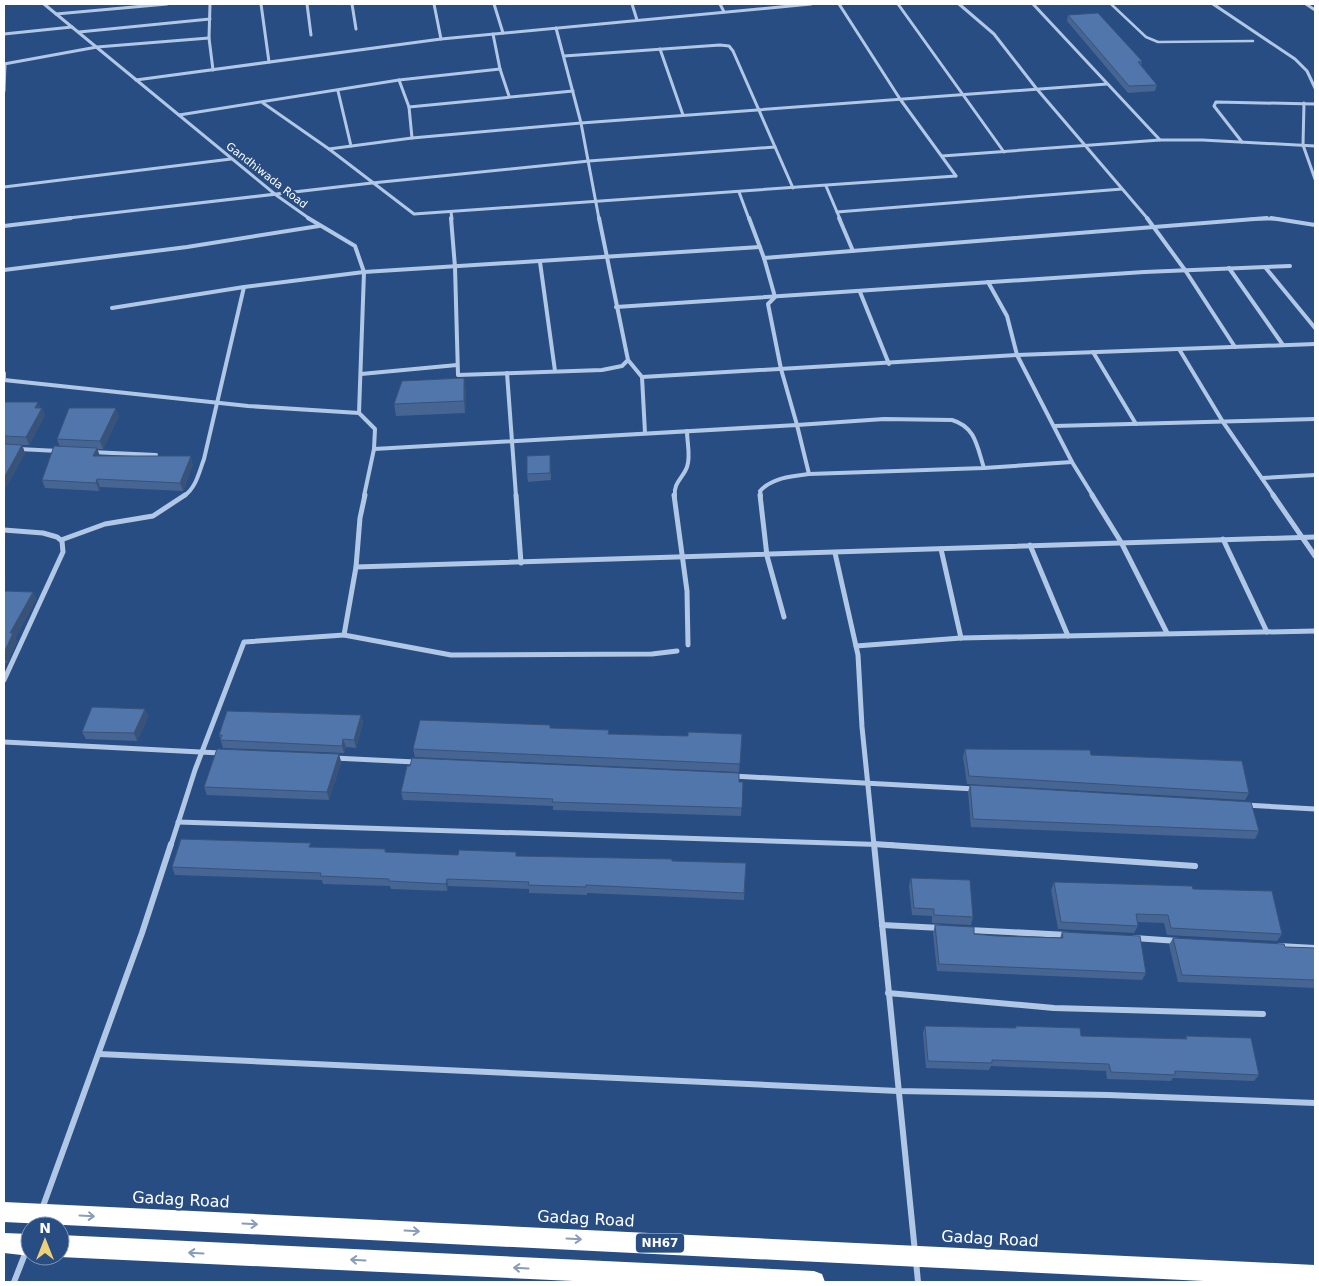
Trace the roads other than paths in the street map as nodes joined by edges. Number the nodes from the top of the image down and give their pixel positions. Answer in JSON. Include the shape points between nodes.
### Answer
{"nodes":[{"id":1,"x":44,"y":4,"type":"edge"},
{"id":2,"x":167,"y":4,"type":"edge"},
{"id":3,"x":210,"y":4,"type":"edge"},
{"id":4,"x":261,"y":4,"type":"edge"},
{"id":5,"x":307,"y":4,"type":"edge"},
{"id":6,"x":352,"y":4,"type":"edge"},
{"id":7,"x":434,"y":4,"type":"edge"},
{"id":8,"x":494,"y":4,"type":"edge"},
{"id":9,"x":632,"y":4,"type":"edge"},
{"id":10,"x":720,"y":4,"type":"edge"},
{"id":11,"x":811,"y":4,"type":"edge"},
{"id":12,"x":839,"y":4,"type":"edge"},
{"id":13,"x":898,"y":4,"type":"edge"},
{"id":14,"x":959,"y":4,"type":"edge"},
{"id":15,"x":1033,"y":4,"type":"edge"},
{"id":16,"x":1111,"y":4,"type":"edge"},
{"id":17,"x":1214,"y":4,"type":"edge"},
{"id":18,"x":1306,"y":4,"type":"edge"},
{"id":19,"x":1315,"y":10,"type":"edge"},
{"id":20,"x":724,"y":12,"type":"junction"},
{"id":21,"x":56,"y":14,"type":"junction"},
{"id":22,"x":210,"y":19,"type":"junction"},
{"id":23,"x":637,"y":20,"type":"junction"},
{"id":24,"x":72,"y":26,"type":"junction"},
{"id":25,"x":556,"y":28,"type":"junction"},
{"id":26,"x":356,"y":29,"type":"dead end"},
{"id":27,"x":78,"y":32,"type":"junction"},
{"id":28,"x":502,"y":33,"type":"junction"},
{"id":29,"x":4,"y":34,"type":"edge"},
{"id":30,"x":493,"y":34,"type":"junction"},
{"id":31,"x":311,"y":35,"type":"dead end"},
{"id":32,"x":209,"y":38,"type":"junction"},
{"id":33,"x":441,"y":39,"type":"junction"},
{"id":34,"x":1253,"y":41,"type":"dead end"},
{"id":35,"x":97,"y":47,"type":"junction"},
{"id":36,"x":660,"y":49,"type":"junction"},
{"id":37,"x":564,"y":56,"type":"junction"},
{"id":38,"x":269,"y":62,"type":"junction"},
{"id":39,"x":4,"y":64,"type":"edge"},
{"id":40,"x":500,"y":69,"type":"junction"},
{"id":41,"x":212,"y":70,"type":"junction"},
{"id":42,"x":136,"y":80,"type":"junction"},
{"id":43,"x":399,"y":80,"type":"junction"},
{"id":44,"x":1108,"y":84,"type":"junction"},
{"id":45,"x":1036,"y":88,"type":"junction"},
{"id":46,"x":1315,"y":88,"type":"edge"},
{"id":47,"x":4,"y":91,"type":"edge"},
{"id":48,"x":338,"y":91,"type":"junction"},
{"id":49,"x":573,"y":91,"type":"junction"},
{"id":50,"x":964,"y":93,"type":"junction"},
{"id":51,"x":508,"y":96,"type":"junction"},
{"id":52,"x":900,"y":99,"type":"junction"},
{"id":53,"x":263,"y":103,"type":"junction"},
{"id":54,"x":1304,"y":103,"type":"junction"},
{"id":55,"x":1315,"y":104,"type":"edge"},
{"id":56,"x":409,"y":107,"type":"junction"},
{"id":57,"x":759,"y":109,"type":"junction"},
{"id":58,"x":179,"y":115,"type":"junction"},
{"id":59,"x":683,"y":115,"type":"junction"},
{"id":60,"x":582,"y":123,"type":"junction"},
{"id":61,"x":412,"y":138,"type":"junction"},
{"id":62,"x":1160,"y":140,"type":"junction"},
{"id":63,"x":1242,"y":142,"type":"junction"},
{"id":64,"x":1084,"y":145,"type":"junction"},
{"id":65,"x":1303,"y":145,"type":"junction"},
{"id":66,"x":350,"y":146,"type":"junction"},
{"id":67,"x":1315,"y":146,"type":"edge"},
{"id":68,"x":776,"y":147,"type":"junction"},
{"id":69,"x":329,"y":149,"type":"junction"},
{"id":70,"x":1004,"y":152,"type":"junction"},
{"id":71,"x":942,"y":156,"type":"junction"},
{"id":72,"x":231,"y":159,"type":"junction"},
{"id":73,"x":589,"y":161,"type":"junction"},
{"id":74,"x":1315,"y":179,"type":"edge"},
{"id":75,"x":372,"y":183,"type":"junction"},
{"id":76,"x":826,"y":186,"type":"junction"},
{"id":77,"x":4,"y":187,"type":"edge"},
{"id":78,"x":793,"y":188,"type":"junction"},
{"id":79,"x":1122,"y":189,"type":"junction"},
{"id":80,"x":739,"y":192,"type":"junction"},
{"id":81,"x":276,"y":195,"type":"junction"},
{"id":82,"x":596,"y":202,"type":"junction"},
{"id":83,"x":450,"y":212,"type":"junction"},
{"id":84,"x":837,"y":212,"type":"junction"},
{"id":85,"x":1315,"y":225,"type":"edge"},
{"id":86,"x":4,"y":226,"type":"edge"},
{"id":87,"x":319,"y":226,"type":"junction"},
{"id":88,"x":1154,"y":227,"type":"junction"},
{"id":89,"x":760,"y":247,"type":"junction"},
{"id":90,"x":854,"y":251,"type":"junction"},
{"id":91,"x":606,"y":258,"type":"junction"},
{"id":92,"x":764,"y":258,"type":"junction"},
{"id":93,"x":540,"y":262,"type":"junction"},
{"id":94,"x":1290,"y":266,"type":"dead end"},
{"id":95,"x":455,"y":267,"type":"junction"},
{"id":96,"x":1265,"y":267,"type":"junction"},
{"id":97,"x":1229,"y":268,"type":"junction"},
{"id":98,"x":4,"y":270,"type":"edge"},
{"id":99,"x":1185,"y":270,"type":"junction"},
{"id":100,"x":364,"y":272,"type":"junction"},
{"id":101,"x":988,"y":282,"type":"junction"},
{"id":102,"x":244,"y":288,"type":"junction"},
{"id":103,"x":860,"y":292,"type":"junction"},
{"id":104,"x":775,"y":297,"type":"junction"},
{"id":105,"x":616,"y":307,"type":"junction"},
{"id":106,"x":112,"y":308,"type":"dead end"},
{"id":107,"x":1315,"y":328,"type":"edge"},
{"id":108,"x":1315,"y":344,"type":"edge"},
{"id":109,"x":1283,"y":345,"type":"junction"},
{"id":110,"x":1235,"y":347,"type":"junction"},
{"id":111,"x":1179,"y":349,"type":"junction"},
{"id":112,"x":1093,"y":352,"type":"junction"},
{"id":113,"x":1017,"y":355,"type":"junction"},
{"id":114,"x":628,"y":360,"type":"junction"},
{"id":115,"x":457,"y":364,"type":"junction"},
{"id":116,"x":889,"y":364,"type":"junction"},
{"id":117,"x":780,"y":370,"type":"junction"},
{"id":118,"x":555,"y":371,"type":"junction"},
{"id":119,"x":4,"y":373,"type":"edge"},
{"id":120,"x":507,"y":373,"type":"junction"},
{"id":121,"x":361,"y":374,"type":"junction"},
{"id":122,"x":642,"y":377,"type":"junction"},
{"id":123,"x":216,"y":402,"type":"junction"},
{"id":124,"x":359,"y":413,"type":"junction"},
{"id":125,"x":1315,"y":419,"type":"edge"},
{"id":126,"x":1223,"y":422,"type":"junction"},
{"id":127,"x":1136,"y":424,"type":"junction"},
{"id":128,"x":797,"y":425,"type":"junction"},
{"id":129,"x":1054,"y":426,"type":"junction"},
{"id":130,"x":686,"y":431,"type":"junction"},
{"id":131,"x":645,"y":433,"type":"junction"},
{"id":132,"x":512,"y":441,"type":"junction"},
{"id":133,"x":13,"y":449,"type":"edge"},
{"id":134,"x":374,"y":449,"type":"junction"},
{"id":135,"x":61,"y":451,"type":"edge"},
{"id":136,"x":89,"y":452,"type":"edge"},
{"id":137,"x":156,"y":455,"type":"edge"},
{"id":138,"x":1072,"y":462,"type":"junction"},
{"id":139,"x":984,"y":468,"type":"junction"},
{"id":140,"x":809,"y":474,"type":"junction"},
{"id":141,"x":1315,"y":476,"type":"edge"},
{"id":142,"x":1262,"y":478,"type":"junction"},
{"id":143,"x":4,"y":530,"type":"edge"},
{"id":144,"x":1303,"y":537,"type":"junction"},
{"id":145,"x":1315,"y":537,"type":"edge"},
{"id":146,"x":1223,"y":539,"type":"junction"},
{"id":147,"x":61,"y":540,"type":"junction"},
{"id":148,"x":1121,"y":542,"type":"junction"},
{"id":149,"x":1030,"y":546,"type":"junction"},
{"id":150,"x":941,"y":549,"type":"junction"},
{"id":151,"x":834,"y":553,"type":"junction"},
{"id":152,"x":768,"y":556,"type":"junction"},
{"id":153,"x":1315,"y":556,"type":"edge"},
{"id":154,"x":683,"y":558,"type":"junction"},
{"id":155,"x":521,"y":563,"type":"junction"},
{"id":156,"x":356,"y":567,"type":"junction"},
{"id":157,"x":784,"y":617,"type":"dead end"},
{"id":158,"x":1315,"y":631,"type":"edge"},
{"id":159,"x":1267,"y":632,"type":"junction"},
{"id":160,"x":1167,"y":633,"type":"junction"},
{"id":161,"x":344,"y":635,"type":"junction"},
{"id":162,"x":1068,"y":636,"type":"junction"},
{"id":163,"x":961,"y":638,"type":"junction"},
{"id":164,"x":688,"y":645,"type":"dead end"},
{"id":165,"x":856,"y":646,"type":"junction"},
{"id":166,"x":677,"y":651,"type":"dead end"},
{"id":167,"x":4,"y":680,"type":"edge"},
{"id":168,"x":4,"y":742,"type":"edge"},
{"id":169,"x":202,"y":752,"type":"junction"},
{"id":170,"x":232,"y":753,"type":"edge"},
{"id":171,"x":331,"y":758,"type":"edge"},
{"id":172,"x":421,"y":762,"type":"edge"},
{"id":173,"x":728,"y":776,"type":"edge"},
{"id":174,"x":868,"y":782,"type":"junction"},
{"id":175,"x":979,"y":790,"type":"edge"},
{"id":176,"x":1236,"y":804,"type":"edge"},
{"id":177,"x":1315,"y":808,"type":"edge"},
{"id":178,"x":178,"y":822,"type":"junction"},
{"id":179,"x":874,"y":844,"type":"junction"},
{"id":180,"x":1195,"y":866,"type":"dead end"},
{"id":181,"x":882,"y":925,"type":"junction"},
{"id":182,"x":951,"y":929,"type":"edge"},
{"id":183,"x":960,"y":929,"type":"edge"},
{"id":184,"x":1079,"y":936,"type":"edge"},
{"id":185,"x":1128,"y":938,"type":"edge"},
{"id":186,"x":1187,"y":941,"type":"edge"},
{"id":187,"x":1276,"y":946,"type":"edge"},
{"id":188,"x":1315,"y":948,"type":"edge"},
{"id":189,"x":888,"y":993,"type":"junction"},
{"id":190,"x":1263,"y":1014,"type":"dead end"},
{"id":191,"x":99,"y":1054,"type":"junction"},
{"id":192,"x":898,"y":1091,"type":"junction"},
{"id":193,"x":1315,"y":1104,"type":"edge"},
{"id":194,"x":4,"y":1212,"type":"edge"},
{"id":195,"x":32,"y":1216,"type":"edge"},
{"id":196,"x":39,"y":1216,"type":"edge"},
{"id":197,"x":70,"y":1218,"type":"edge"},
{"id":198,"x":4,"y":1243,"type":"edge"},
{"id":199,"x":20,"y":1244,"type":"edge"},
{"id":200,"x":70,"y":1246,"type":"edge"},
{"id":201,"x":916,"y":1255,"type":"junction"},
{"id":202,"x":21,"y":1266,"type":"edge"},
{"id":203,"x":1315,"y":1276,"type":"edge"},
{"id":204,"x":14,"y":1282,"type":"edge"},
{"id":205,"x":814,"y":1282,"type":"edge"},
{"id":206,"x":918,"y":1282,"type":"edge"}],
"edges":[{"from":1,"to":21,"type":"street","name":"Gandhiwada Road"},
{"from":2,"to":21,"type":"street"},
{"from":3,"to":22,"type":"street"},
{"from":4,"to":38,"type":"street"},
{"from":5,"to":31,"type":"street"},
{"from":6,"to":26,"type":"street"},
{"from":7,"to":33,"type":"street"},
{"from":8,"to":28,"type":"street"},
{"from":9,"to":23,"type":"street"},
{"from":10,"to":20,"type":"street"},
{"from":11,"to":20,"type":"street"},
{"from":12,"to":52,"type":"street"},
{"from":13,"to":50,"type":"street"},
{"from":14,"to":45,"type":"street","via":[[994,34]]},
{"from":15,"to":44,"type":"street"},
{"from":16,"to":34,"type":"lane","via":[[1146,37],[1158,42]]},
{"from":17,"to":46,"type":"street","via":[[1295,59],[1307,71]]},
{"from":18,"to":19,"type":"street"},
{"from":20,"to":23,"type":"street"},
{"from":21,"to":24,"type":"street","name":"Gandhiwada Road"},
{"from":22,"to":27,"type":"street"},
{"from":22,"to":32,"type":"street"},
{"from":23,"to":25,"type":"street"},
{"from":24,"to":27,"type":"street","name":"Gandhiwada Road"},
{"from":24,"to":29,"type":"street"},
{"from":25,"to":28,"type":"street"},
{"from":25,"to":37,"type":"street"},
{"from":27,"to":35,"type":"street","name":"Gandhiwada Road"},
{"from":28,"to":30,"type":"street"},
{"from":30,"to":33,"type":"street"},
{"from":30,"to":40,"type":"street"},
{"from":32,"to":35,"type":"street"},
{"from":32,"to":41,"type":"street"},
{"from":33,"to":38,"type":"street"},
{"from":35,"to":39,"type":"street"},
{"from":35,"to":42,"type":"street","name":"Gandhiwada Road"},
{"from":36,"to":37,"type":"street"},
{"from":36,"to":57,"type":"street","via":[[729,46]]},
{"from":36,"to":59,"type":"street"},
{"from":37,"to":49,"type":"street"},
{"from":38,"to":41,"type":"street"},
{"from":39,"to":47,"type":"street"},
{"from":40,"to":43,"type":"street"},
{"from":40,"to":51,"type":"street"},
{"from":41,"to":42,"type":"street"},
{"from":42,"to":58,"type":"street","name":"Gandhiwada Road"},
{"from":43,"to":48,"type":"street"},
{"from":43,"to":56,"type":"street"},
{"from":44,"to":45,"type":"street"},
{"from":44,"to":62,"type":"street"},
{"from":45,"to":50,"type":"street"},
{"from":45,"to":64,"type":"street"},
{"from":48,"to":53,"type":"street"},
{"from":48,"to":66,"type":"street"},
{"from":49,"to":51,"type":"street"},
{"from":49,"to":60,"type":"street"},
{"from":50,"to":52,"type":"street"},
{"from":50,"to":70,"type":"street"},
{"from":51,"to":56,"type":"street"},
{"from":52,"to":57,"type":"street"},
{"from":52,"to":71,"type":"street"},
{"from":53,"to":58,"type":"street"},
{"from":53,"to":69,"type":"street"},
{"from":54,"to":55,"type":"street"},
{"from":54,"to":63,"type":"street","via":[[1216,102],[1214,106]]},
{"from":54,"to":65,"type":"street"},
{"from":56,"to":61,"type":"street"},
{"from":57,"to":59,"type":"street"},
{"from":57,"to":68,"type":"street"},
{"from":58,"to":72,"type":"street","name":"Gandhiwada Road"},
{"from":59,"to":60,"type":"street"},
{"from":60,"to":61,"type":"street"},
{"from":60,"to":73,"type":"street"},
{"from":61,"to":66,"type":"street"},
{"from":62,"to":63,"type":"street"},
{"from":62,"to":64,"type":"street"},
{"from":63,"to":65,"type":"street"},
{"from":64,"to":70,"type":"street"},
{"from":64,"to":79,"type":"street"},
{"from":65,"to":67,"type":"street"},
{"from":65,"to":74,"type":"street"},
{"from":66,"to":69,"type":"street"},
{"from":68,"to":73,"type":"street"},
{"from":68,"to":78,"type":"street"},
{"from":69,"to":75,"type":"street"},
{"from":70,"to":71,"type":"street"},
{"from":71,"to":76,"type":"street","via":[[956,176]]},
{"from":72,"to":77,"type":"street"},
{"from":72,"to":81,"type":"street","name":"Gandhiwada Road"},
{"from":73,"to":75,"type":"street"},
{"from":73,"to":82,"type":"street"},
{"from":75,"to":81,"type":"street"},
{"from":75,"to":83,"type":"street","via":[[414,214]]},
{"from":76,"to":78,"type":"street"},
{"from":76,"to":84,"type":"street"},
{"from":78,"to":80,"type":"street"},
{"from":79,"to":84,"type":"street"},
{"from":79,"to":88,"type":"street"},
{"from":80,"to":82,"type":"street"},
{"from":80,"to":89,"type":"street"},
{"from":81,"to":86,"type":"street"},
{"from":81,"to":87,"type":"street","name":"Gandhiwada Road"},
{"from":82,"to":83,"type":"street"},
{"from":82,"to":91,"type":"street"},
{"from":83,"to":95,"type":"street"},
{"from":84,"to":90,"type":"street"},
{"from":85,"to":88,"type":"street","via":[[1270,218]]},
{"from":87,"to":98,"type":"street","via":[[187,247]]},
{"from":87,"to":100,"type":"street","name":"Gandhiwada Road","via":[[355,246]]},
{"from":88,"to":90,"type":"street"},
{"from":88,"to":99,"type":"street"},
{"from":89,"to":91,"type":"street"},
{"from":89,"to":92,"type":"street"},
{"from":90,"to":92,"type":"street"},
{"from":91,"to":93,"type":"street"},
{"from":91,"to":105,"type":"street"},
{"from":92,"to":104,"type":"street"},
{"from":93,"to":95,"type":"street"},
{"from":93,"to":118,"type":"street"},
{"from":94,"to":96,"type":"street"},
{"from":95,"to":100,"type":"street"},
{"from":95,"to":115,"type":"street"},
{"from":96,"to":97,"type":"street"},
{"from":96,"to":107,"type":"street"},
{"from":97,"to":99,"type":"street"},
{"from":97,"to":109,"type":"street"},
{"from":99,"to":101,"type":"street"},
{"from":99,"to":110,"type":"street"},
{"from":100,"to":102,"type":"street"},
{"from":100,"to":121,"type":"street","name":"Gandhiwada Road"},
{"from":101,"to":103,"type":"street"},
{"from":101,"to":113,"type":"street","via":[[1007,316]]},
{"from":102,"to":106,"type":"street"},
{"from":102,"to":123,"type":"street"},
{"from":103,"to":104,"type":"street"},
{"from":103,"to":116,"type":"street"},
{"from":104,"to":105,"type":"street"},
{"from":104,"to":117,"type":"street","via":[[768,304]]},
{"from":105,"to":114,"type":"street"},
{"from":108,"to":109,"type":"street"},
{"from":109,"to":110,"type":"street"},
{"from":110,"to":111,"type":"street"},
{"from":111,"to":112,"type":"street"},
{"from":111,"to":126,"type":"street"},
{"from":112,"to":113,"type":"street"},
{"from":112,"to":127,"type":"street"},
{"from":113,"to":116,"type":"street"},
{"from":113,"to":129,"type":"street"},
{"from":114,"to":118,"type":"street","via":[[614,368]]},
{"from":114,"to":122,"type":"street"},
{"from":115,"to":120,"type":"street","via":[[458,375]]},
{"from":115,"to":121,"type":"street"},
{"from":116,"to":117,"type":"street"},
{"from":117,"to":122,"type":"street"},
{"from":117,"to":128,"type":"street"},
{"from":118,"to":120,"type":"street"},
{"from":119,"to":123,"type":"street","via":[[4,380]]},
{"from":120,"to":132,"type":"street"},
{"from":121,"to":124,"type":"street","name":"Gandhiwada Road"},
{"from":122,"to":131,"type":"street"},
{"from":123,"to":124,"type":"street"},
{"from":123,"to":147,"type":"street","via":[[204,459],[188,493],[154,516],[98,526]]},
{"from":124,"to":134,"type":"street","via":[[375,429]]},
{"from":125,"to":126,"type":"street"},
{"from":126,"to":127,"type":"street"},
{"from":126,"to":142,"type":"street"},
{"from":127,"to":129,"type":"street"},
{"from":128,"to":130,"type":"street"},
{"from":128,"to":139,"type":"street","via":[[926,418],[958,420],[969,430]]},
{"from":128,"to":140,"type":"street"},
{"from":129,"to":138,"type":"street"},
{"from":130,"to":131,"type":"street"},
{"from":130,"to":154,"type":"street","via":[[688,464],[674,491]]},
{"from":131,"to":132,"type":"street"},
{"from":132,"to":134,"type":"street"},
{"from":132,"to":155,"type":"street"},
{"from":133,"to":135,"type":"street"},
{"from":134,"to":156,"type":"street","via":[[360,518]]},
{"from":136,"to":137,"type":"street"},
{"from":138,"to":139,"type":"street"},
{"from":138,"to":148,"type":"street"},
{"from":139,"to":140,"type":"street"},
{"from":140,"to":152,"type":"street","via":[[771,482],[760,491]]},
{"from":141,"to":142,"type":"street"},
{"from":142,"to":144,"type":"street"},
{"from":143,"to":147,"type":"street","via":[[33,531],[55,535]]},
{"from":144,"to":145,"type":"street"},
{"from":144,"to":146,"type":"street"},
{"from":144,"to":153,"type":"street"},
{"from":146,"to":148,"type":"street"},
{"from":146,"to":159,"type":"street"},
{"from":147,"to":167,"type":"street","via":[[63,552]]},
{"from":148,"to":149,"type":"street"},
{"from":148,"to":160,"type":"street"},
{"from":149,"to":150,"type":"street"},
{"from":149,"to":162,"type":"street"},
{"from":150,"to":151,"type":"street"},
{"from":150,"to":163,"type":"street"},
{"from":151,"to":152,"type":"street"},
{"from":151,"to":165,"type":"street"},
{"from":152,"to":154,"type":"street"},
{"from":152,"to":157,"type":"street"},
{"from":154,"to":155,"type":"street"},
{"from":154,"to":164,"type":"street"},
{"from":155,"to":156,"type":"street"},
{"from":156,"to":161,"type":"street"},
{"from":158,"to":159,"type":"street"},
{"from":159,"to":160,"type":"street"},
{"from":160,"to":162,"type":"street"},
{"from":161,"to":166,"type":"street","via":[[451,655],[652,654]]},
{"from":161,"to":169,"type":"street","via":[[244,642]]},
{"from":162,"to":163,"type":"street"},
{"from":163,"to":165,"type":"street"},
{"from":165,"to":174,"type":"street"},
{"from":168,"to":169,"type":"street"},
{"from":169,"to":170,"type":"street"},
{"from":169,"to":178,"type":"street"},
{"from":171,"to":172,"type":"street"},
{"from":173,"to":174,"type":"street"},
{"from":174,"to":175,"type":"street"},
{"from":174,"to":179,"type":"street"},
{"from":176,"to":177,"type":"street"},
{"from":178,"to":179,"type":"street"},
{"from":178,"to":191,"type":"street"},
{"from":179,"to":180,"type":"street"},
{"from":179,"to":181,"type":"street"},
{"from":181,"to":182,"type":"street"},
{"from":181,"to":189,"type":"street"},
{"from":183,"to":184,"type":"street"},
{"from":185,"to":186,"type":"street"},
{"from":187,"to":188,"type":"street"},
{"from":189,"to":190,"type":"street","via":[[1054,1008]]},
{"from":189,"to":192,"type":"street"},
{"from":191,"to":192,"type":"street"},
{"from":191,"to":196,"type":"street"},
{"from":192,"to":193,"type":"street","via":[[1108,1095]]},
{"from":192,"to":201,"type":"street"},
{"from":194,"to":195,"type":"highway","name":"Gadag Road","number":"NH67"},
{"from":197,"to":201,"type":"highway","name":"Gadag Road","number":"NH67","one_way":true},
{"from":198,"to":199,"type":"highway"},
{"from":205,"to":200,"type":"highway","one_way":true},
{"from":201,"to":203,"type":"highway","name":"Gadag Road","number":"NH67"},
{"from":201,"to":206,"type":"street"},
{"from":202,"to":204,"type":"street"}]}
